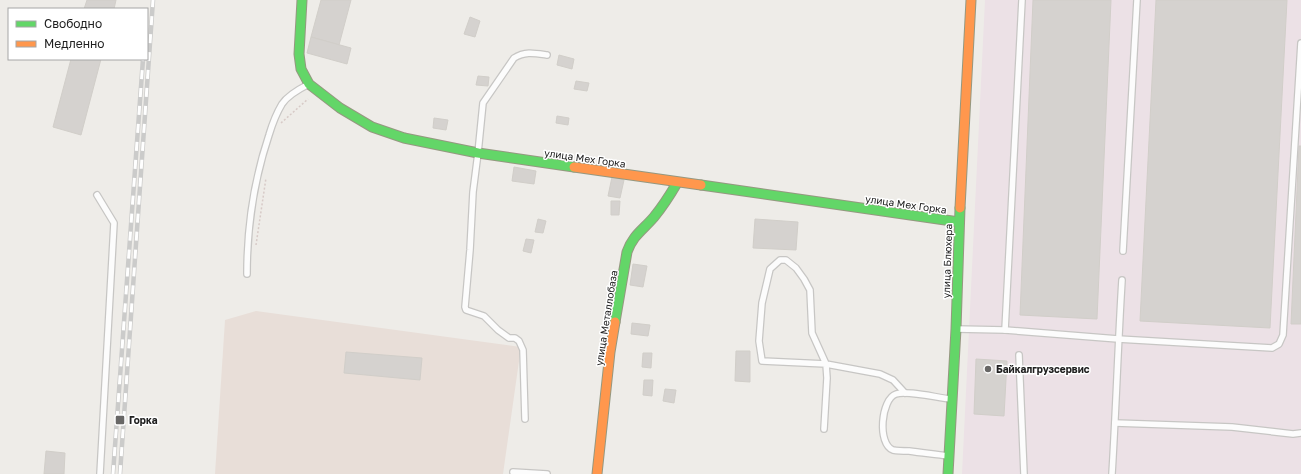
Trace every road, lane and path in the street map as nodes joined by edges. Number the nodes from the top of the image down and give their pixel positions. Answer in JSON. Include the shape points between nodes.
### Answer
{"nodes":[{"id":1,"x":302,"y":0,"type":"edge"},
{"id":2,"x":971,"y":0,"type":"edge"},
{"id":3,"x":1022,"y":0,"type":"edge"},
{"id":4,"x":1137,"y":0,"type":"edge"},
{"id":5,"x":1301,"y":43,"type":"edge"},
{"id":6,"x":547,"y":55,"type":"dead end"},
{"id":7,"x":309,"y":84,"type":"junction"},
{"id":8,"x":478,"y":154,"type":"junction"},
{"id":9,"x":677,"y":183,"type":"junction"},
{"id":10,"x":97,"y":195,"type":"dead end"},
{"id":11,"x":959,"y":222,"type":"junction"},
{"id":12,"x":1123,"y":252,"type":"dead end"},
{"id":13,"x":247,"y":274,"type":"dead end"},
{"id":14,"x":1122,"y":280,"type":"dead end"},
{"id":15,"x":956,"y":329,"type":"junction"},
{"id":16,"x":1004,"y":330,"type":"junction"},
{"id":17,"x":1118,"y":339,"type":"junction"},
{"id":18,"x":1019,"y":355,"type":"dead end"},
{"id":19,"x":826,"y":364,"type":"junction"},
{"id":20,"x":905,"y":393,"type":"junction"},
{"id":21,"x":951,"y":399,"type":"junction"},
{"id":22,"x":525,"y":419,"type":"dead end"},
{"id":23,"x":1116,"y":423,"type":"junction"},
{"id":24,"x":824,"y":429,"type":"dead end"},
{"id":25,"x":1301,"y":433,"type":"edge"},
{"id":26,"x":949,"y":456,"type":"junction"},
{"id":27,"x":513,"y":472,"type":"dead end"},
{"id":28,"x":100,"y":474,"type":"edge"},
{"id":29,"x":547,"y":474,"type":"edge"},
{"id":30,"x":597,"y":474,"type":"edge"},
{"id":31,"x":948,"y":474,"type":"edge"},
{"id":32,"x":1024,"y":474,"type":"edge"},
{"id":33,"x":1112,"y":474,"type":"edge"}],
"edges":[{"from":1,"to":7,"type":"street","name":"улица Мех Горка","via":[[299,54],[301,69]]},
{"from":2,"to":11,"type":"street","name":"улица Блюхера"},
{"from":3,"to":16,"type":"lane"},
{"from":4,"to":12,"type":"lane"},
{"from":5,"to":17,"type":"lane","via":[[1283,335],[1279,344],[1272,348]]},
{"from":6,"to":8,"type":"lane","via":[[528,52],[519,54],[499,79],[483,103]]},
{"from":7,"to":8,"type":"street","name":"улица Мех Горка","via":[[340,108],[372,127],[404,138]]},
{"from":7,"to":13,"type":"lane","via":[[296,91],[281,106],[265,147],[249,225]]},
{"from":8,"to":9,"type":"street","name":"улица Мех Горка"},
{"from":8,"to":22,"type":"lane","via":[[465,306],[466,310],[484,316],[508,338],[515,338],[521,344]]},
{"from":9,"to":11,"type":"street","name":"улица Мех Горка"},
{"from":9,"to":30,"type":"street","name":"улица Металлобаза","via":[[669,198],[631,241],[627,252],[610,352]]},
{"from":10,"to":28,"type":"lane","via":[[114,223]]},
{"from":11,"to":15,"type":"street","name":"улица Блюхера"},
{"from":14,"to":17,"type":"lane"},
{"from":15,"to":16,"type":"lane"},
{"from":15,"to":21,"type":"street","name":"улица Блюхера"},
{"from":16,"to":17,"type":"lane"},
{"from":17,"to":23,"type":"lane"},
{"from":18,"to":32,"type":"lane"},
{"from":19,"to":19,"type":"lane","via":[[812,333],[810,290],[796,268],[786,260],[780,260],[770,269],[762,303],[759,342],[762,362]]},
{"from":19,"to":20,"type":"lane","via":[[880,374],[893,380]]},
{"from":19,"to":24,"type":"lane"},
{"from":20,"to":21,"type":"lane"},
{"from":20,"to":26,"type":"lane","via":[[890,397],[886,403],[883,425],[885,442],[892,450]]},
{"from":21,"to":26,"type":"street","name":"улица Блюхера"},
{"from":23,"to":25,"type":"lane"},
{"from":23,"to":33,"type":"lane"},
{"from":26,"to":31,"type":"street","name":"улица Блюхера"},
{"from":27,"to":29,"type":"lane"}]}
